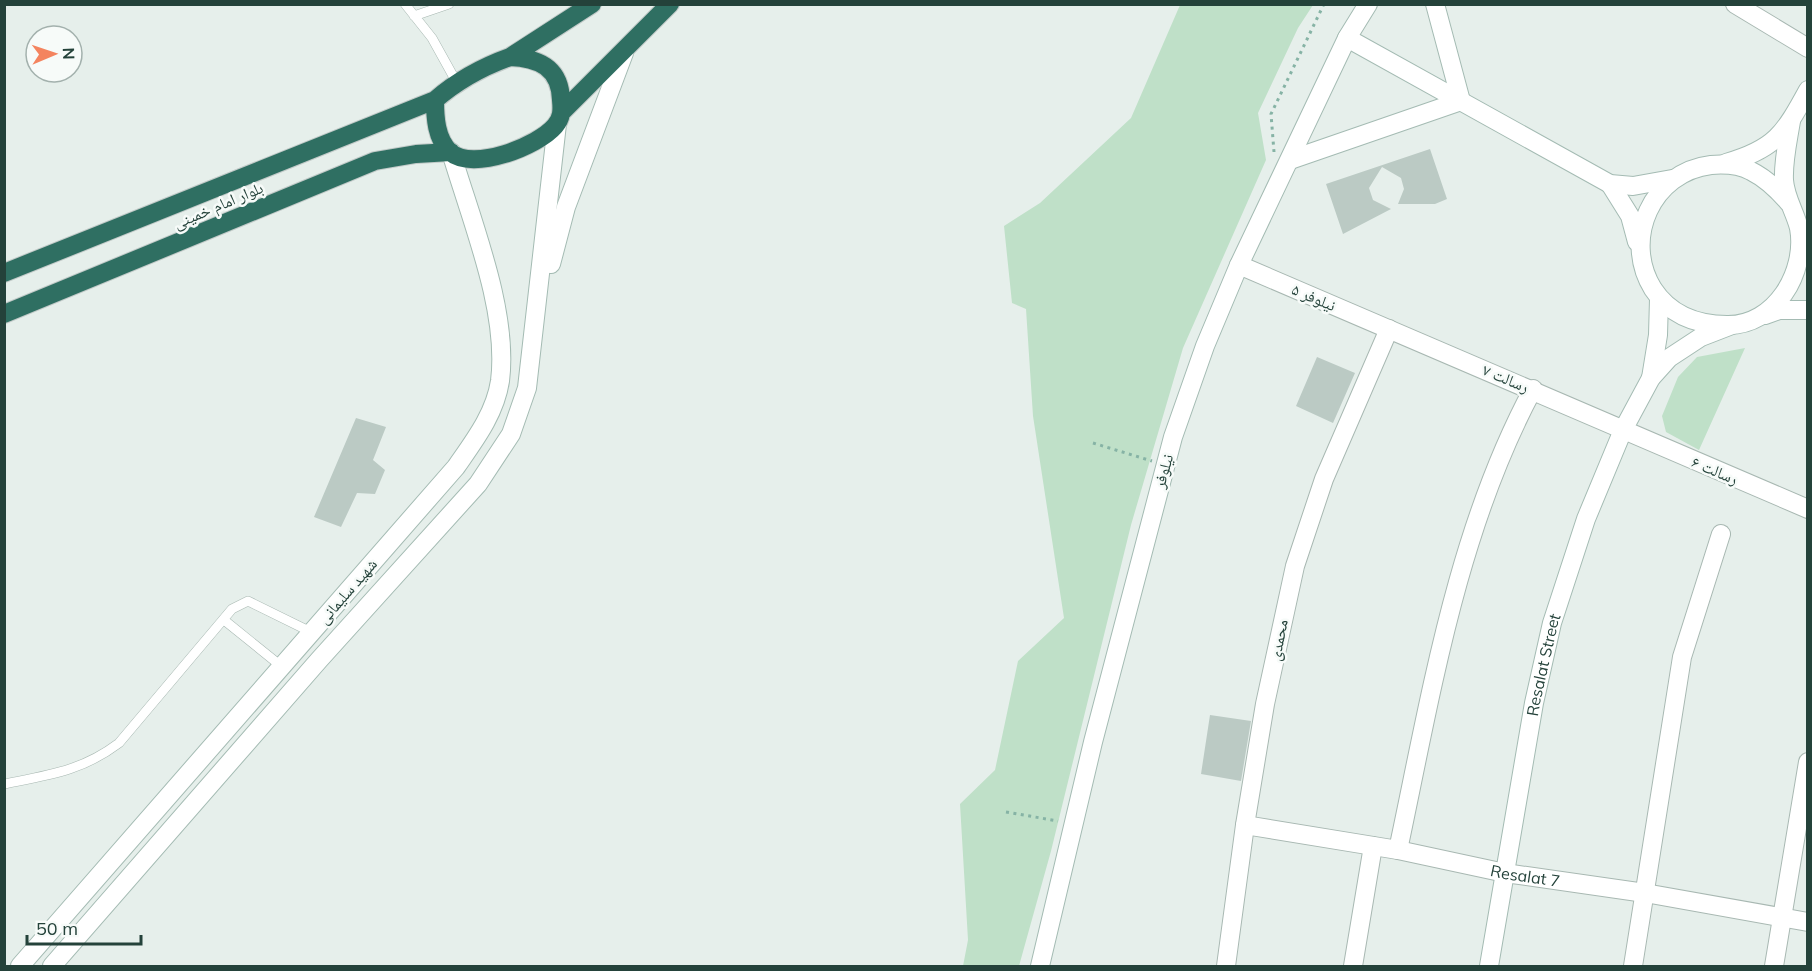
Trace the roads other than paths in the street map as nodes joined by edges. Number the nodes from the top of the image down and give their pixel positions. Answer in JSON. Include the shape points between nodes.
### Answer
{"nodes":[{"id":1,"x":405,"y":4,"type":"edge"},
{"id":2,"x":449,"y":4,"type":"edge"},
{"id":3,"x":592,"y":4,"type":"edge"},
{"id":4,"x":670,"y":4,"type":"edge"},
{"id":5,"x":1368,"y":4,"type":"edge"},
{"id":6,"x":1435,"y":4,"type":"edge"},
{"id":7,"x":1735,"y":4,"type":"edge"},
{"id":8,"x":414,"y":16,"type":"junction"},
{"id":9,"x":1347,"y":38,"type":"junction"},
{"id":10,"x":1808,"y":48,"type":"edge"},
{"id":11,"x":624,"y":53,"type":"junction"},
{"id":12,"x":510,"y":57,"type":"junction"},
{"id":13,"x":457,"y":83,"type":"junction"},
{"id":14,"x":1808,"y":90,"type":"edge"},
{"id":15,"x":435,"y":100,"type":"junction"},
{"id":16,"x":1461,"y":101,"type":"junction"},
{"id":17,"x":559,"y":118,"type":"junction"},
{"id":18,"x":1791,"y":121,"type":"junction"},
{"id":19,"x":451,"y":152,"type":"junction"},
{"id":20,"x":1290,"y":160,"type":"junction"},
{"id":21,"x":1724,"y":164,"type":"junction"},
{"id":22,"x":1674,"y":178,"type":"junction"},
{"id":23,"x":1611,"y":184,"type":"junction"},
{"id":24,"x":1789,"y":203,"type":"junction"},
{"id":25,"x":1639,"y":249,"type":"junction"},
{"id":26,"x":1800,"y":254,"type":"junction"},
{"id":27,"x":1239,"y":266,"type":"junction"},
{"id":28,"x":4,"y":273,"type":"edge"},
{"id":29,"x":1808,"y":280,"type":"edge"},
{"id":30,"x":1659,"y":299,"type":"junction"},
{"id":31,"x":1808,"y":310,"type":"edge"},
{"id":32,"x":4,"y":314,"type":"edge"},
{"id":33,"x":1758,"y":317,"type":"junction"},
{"id":34,"x":536,"y":321,"type":"junction"},
{"id":35,"x":1732,"y":325,"type":"junction"},
{"id":36,"x":1389,"y":329,"type":"junction"},
{"id":37,"x":1651,"y":378,"type":"junction"},
{"id":38,"x":1533,"y":389,"type":"junction"},
{"id":39,"x":1623,"y":430,"type":"junction"},
{"id":40,"x":1808,"y":509,"type":"edge"},
{"id":41,"x":1721,"y":534,"type":"dead end"},
{"id":42,"x":224,"y":620,"type":"junction"},
{"id":43,"x":311,"y":632,"type":"junction"},
{"id":44,"x":330,"y":647,"type":"junction"},
{"id":45,"x":281,"y":666,"type":"junction"},
{"id":46,"x":300,"y":681,"type":"junction"},
{"id":47,"x":1808,"y":762,"type":"edge"},
{"id":48,"x":4,"y":784,"type":"edge"},
{"id":49,"x":1245,"y":825,"type":"junction"},
{"id":50,"x":1373,"y":846,"type":"junction"},
{"id":51,"x":1398,"y":850,"type":"junction"},
{"id":52,"x":1505,"y":873,"type":"junction"},
{"id":53,"x":1645,"y":893,"type":"junction"},
{"id":54,"x":1782,"y":918,"type":"junction"},
{"id":55,"x":1808,"y":922,"type":"edge"},
{"id":56,"x":20,"y":966,"type":"edge"},
{"id":57,"x":52,"y":966,"type":"edge"},
{"id":58,"x":1040,"y":966,"type":"edge"},
{"id":59,"x":1226,"y":966,"type":"edge"},
{"id":60,"x":1353,"y":966,"type":"edge"},
{"id":61,"x":1489,"y":966,"type":"edge"},
{"id":62,"x":1633,"y":966,"type":"edge"},
{"id":63,"x":1774,"y":966,"type":"edge"}],
"edges":[{"from":1,"to":8,"type":"lane"},
{"from":2,"to":8,"type":"lane"},
{"from":3,"to":12,"type":"highway"},
{"from":4,"to":11,"type":"highway"},
{"from":5,"to":9,"type":"street","name":"نیلوفر"},
{"from":6,"to":16,"type":"street"},
{"from":7,"to":10,"type":"street"},
{"from":8,"to":13,"type":"lane","via":[[432,38]]},
{"from":9,"to":16,"type":"street"},
{"from":9,"to":20,"type":"street","name":"نیلوفر"},
{"from":11,"to":17,"type":"highway"},
{"from":11,"to":34,"type":"street","via":[[566,207]]},
{"from":12,"to":13,"type":"highway"},
{"from":12,"to":17,"type":"highway","via":[[539,61],[555,73],[561,89]]},
{"from":13,"to":15,"type":"highway"},
{"from":14,"to":18,"type":"street"},
{"from":15,"to":19,"type":"highway","via":[[440,137]]},
{"from":15,"to":28,"type":"highway","name":"بلوار امام خمینی"},
{"from":16,"to":20,"type":"street"},
{"from":16,"to":23,"type":"street"},
{"from":17,"to":19,"type":"highway","via":[[533,143],[492,157],[470,158]]},
{"from":17,"to":34,"type":"street"},
{"from":18,"to":21,"type":"street","via":[[1755,155]]},
{"from":18,"to":24,"type":"street","via":[[1784,181]]},
{"from":19,"to":32,"type":"highway","name":"بلوار امام خمینی","via":[[375,160]]},
{"from":19,"to":43,"type":"street","name":"شهید سلیمانی","via":[[494,299],[501,341],[500,382],[487,421],[456,467]]},
{"from":20,"to":27,"type":"street","name":"نیلوفر"},
{"from":21,"to":22,"type":"street","via":[[1698,167]]},
{"from":21,"to":24,"type":"street","via":[[1750,170],[1772,183]]},
{"from":22,"to":23,"type":"street","via":[[1655,184]]},
{"from":22,"to":25,"type":"street","via":[[1655,196],[1643,221]]},
{"from":23,"to":25,"type":"street","via":[[1630,216]]},
{"from":24,"to":26,"type":"street","via":[[1799,227]]},
{"from":25,"to":30,"type":"street","via":[[1645,276]]},
{"from":26,"to":29,"type":"street"},
{"from":26,"to":33,"type":"street","via":[[1793,279],[1779,301]]},
{"from":27,"to":36,"type":"street","name":"نیلوفر ۵"},
{"from":27,"to":58,"type":"street","name":"نیلوفر","via":[[1205,346],[1165,466]]},
{"from":30,"to":35,"type":"street","via":[[1689,319],[1706,325]]},
{"from":30,"to":37,"type":"street"},
{"from":31,"to":33,"type":"street","via":[[1779,310]]},
{"from":33,"to":35,"type":"street"},
{"from":34,"to":44,"type":"street","via":[[527,388],[511,434],[478,484]]},
{"from":35,"to":37,"type":"street","via":[[1701,337],[1669,358]]},
{"from":36,"to":38,"type":"street","name":"رسالت ۷"},
{"from":36,"to":49,"type":"street","name":"محمدی","via":[[1324,479],[1295,566],[1265,704]]},
{"from":37,"to":39,"type":"street","name":"Resalat Street"},
{"from":38,"to":39,"type":"street","name":"رسالت ۷"},
{"from":38,"to":51,"type":"street","via":[[1512,428],[1476,523],[1438,661]]},
{"from":39,"to":40,"type":"street","name":"رسالت ۶"},
{"from":39,"to":52,"type":"street","name":"Resalat Street","via":[[1586,519],[1552,622]]},
{"from":41,"to":53,"type":"street","via":[[1682,657]]},
{"from":42,"to":43,"type":"lane","via":[[232,609],[248,601]]},
{"from":42,"to":45,"type":"lane"},
{"from":42,"to":48,"type":"lane","via":[[119,743],[98,759],[78,768]]},
{"from":43,"to":44,"type":"street"},
{"from":43,"to":45,"type":"street","name":"شهید سلیمانی"},
{"from":44,"to":46,"type":"street"},
{"from":45,"to":46,"type":"street"},
{"from":45,"to":56,"type":"street","name":"شهید سلیمانی"},
{"from":46,"to":57,"type":"street"},
{"from":47,"to":54,"type":"street"},
{"from":49,"to":50,"type":"street","name":"Resalat 7"},
{"from":49,"to":59,"type":"street","name":"محمدی"},
{"from":50,"to":51,"type":"street","name":"Resalat 7"},
{"from":50,"to":60,"type":"street"},
{"from":51,"to":52,"type":"street","name":"Resalat 7"},
{"from":52,"to":53,"type":"street","name":"Resalat 7"},
{"from":52,"to":61,"type":"street","name":"Resalat Street"},
{"from":53,"to":54,"type":"street","name":"Resalat 7"},
{"from":53,"to":62,"type":"street"},
{"from":54,"to":55,"type":"street","name":"Resalat 7"},
{"from":54,"to":63,"type":"street"}]}
